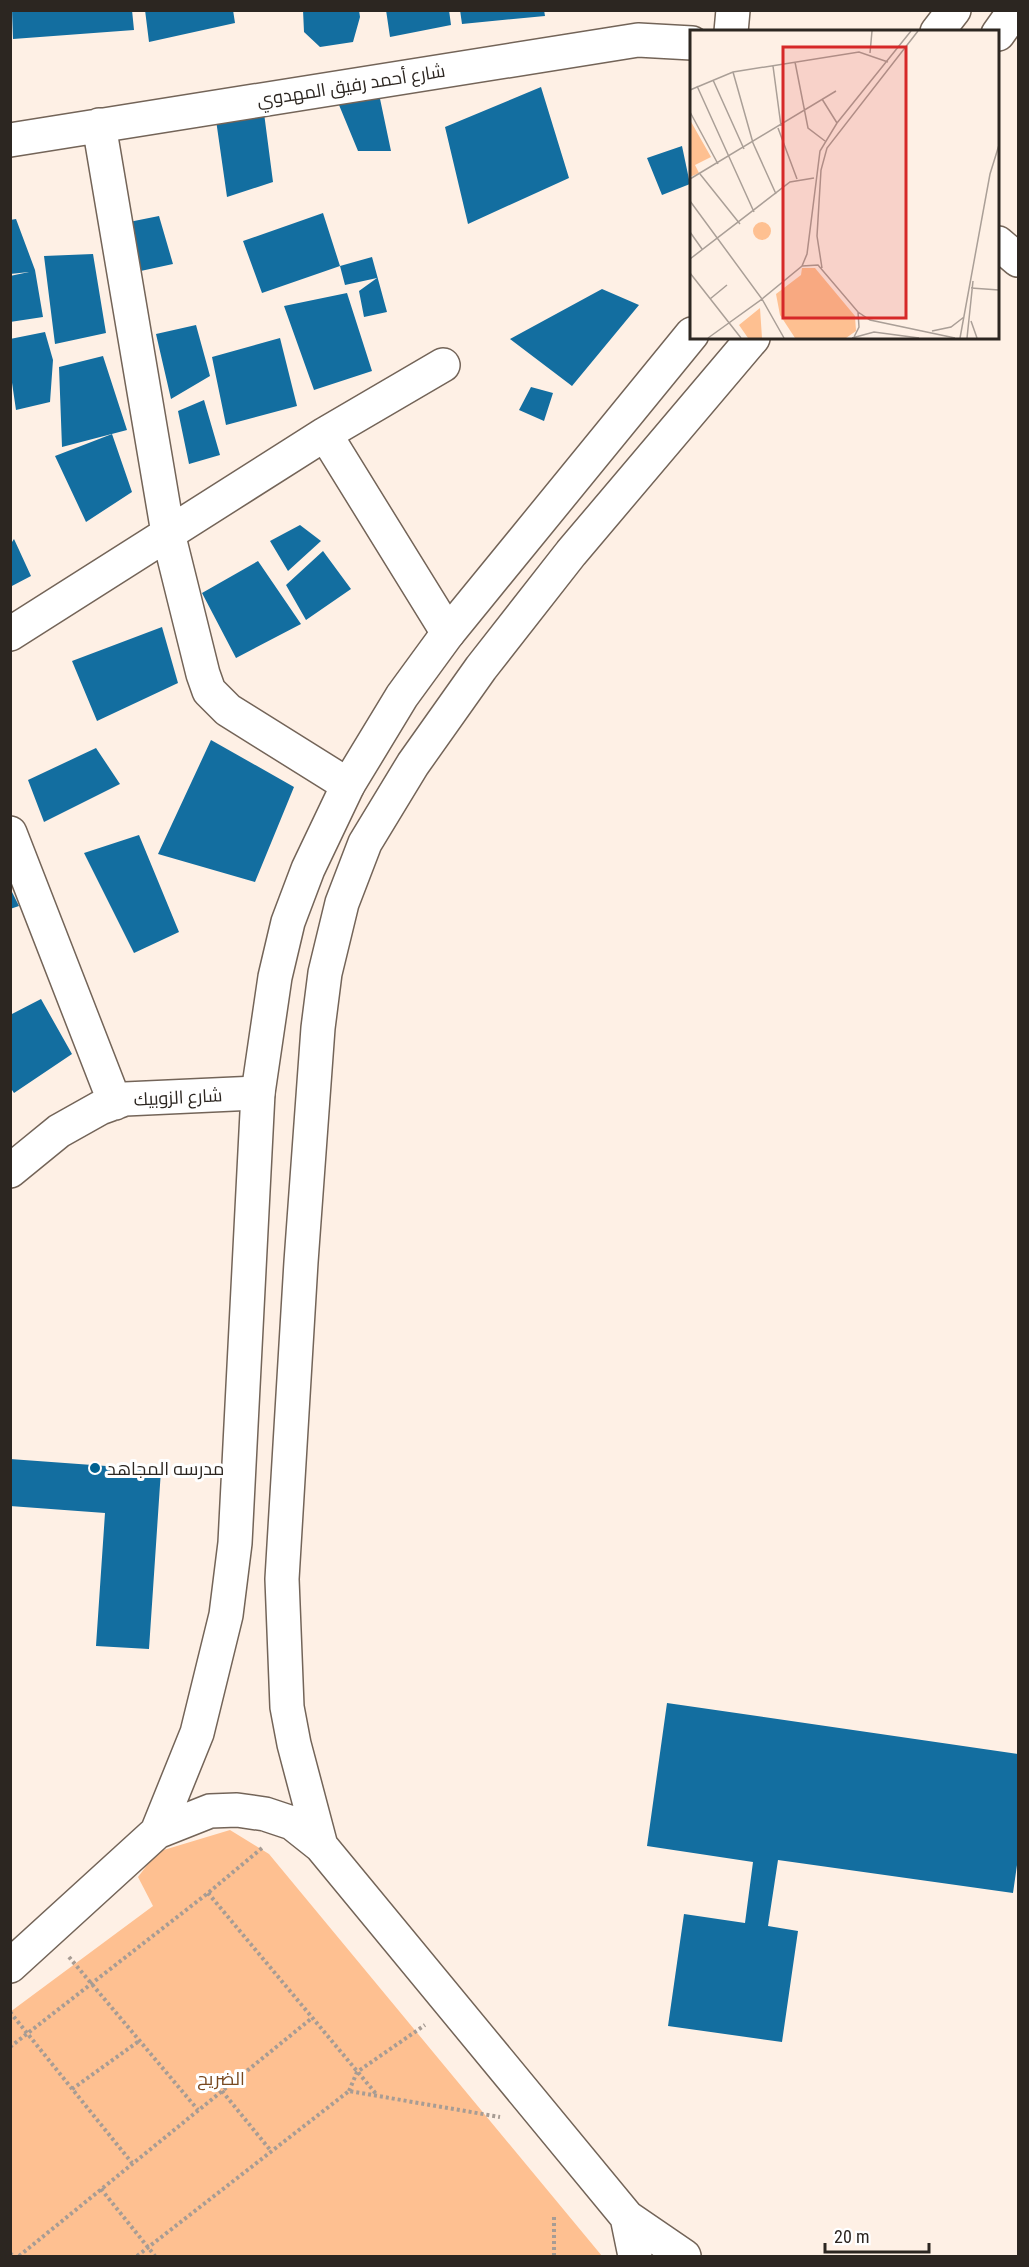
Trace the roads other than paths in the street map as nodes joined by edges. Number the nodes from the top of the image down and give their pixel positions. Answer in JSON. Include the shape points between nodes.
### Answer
{"nodes":[{"id":1,"x":733,"y":10,"type":"edge"},
{"id":2,"x":954,"y":10,"type":"edge"},
{"id":3,"x":1015,"y":10,"type":"edge"},
{"id":4,"x":731,"y":30,"type":"edge"},
{"id":5,"x":939,"y":30,"type":"edge"},
{"id":6,"x":999,"y":33,"type":"edge"},
{"id":7,"x":690,"y":43,"type":"edge"},
{"id":8,"x":99,"y":125,"type":"junction"},
{"id":9,"x":10,"y":140,"type":"edge"},
{"id":10,"x":999,"y":244,"type":"edge"},
{"id":11,"x":1018,"y":260,"type":"edge"},
{"id":12,"x":690,"y":336,"type":"edge"},
{"id":13,"x":752,"y":339,"type":"edge"},
{"id":14,"x":444,"y":365,"type":"dead end"},
{"id":15,"x":325,"y":434,"type":"junction"},
{"id":16,"x":168,"y":533,"type":"junction"},
{"id":17,"x":448,"y":633,"type":"junction"},
{"id":18,"x":10,"y":634,"type":"edge"},
{"id":19,"x":348,"y":785,"type":"junction"},
{"id":20,"x":10,"y":833,"type":"edge"},
{"id":21,"x":258,"y":1093,"type":"junction"},
{"id":22,"x":115,"y":1102,"type":"junction"},
{"id":23,"x":10,"y":1171,"type":"edge"},
{"id":24,"x":157,"y":1832,"type":"junction"},
{"id":25,"x":321,"y":1846,"type":"junction"},
{"id":26,"x":10,"y":1966,"type":"edge"},
{"id":27,"x":627,"y":2217,"type":"junction"},
{"id":28,"x":635,"y":2256,"type":"edge"},
{"id":29,"x":684,"y":2256,"type":"edge"}],
"edges":[{"from":1,"to":4,"type":"main road"},
{"from":2,"to":5,"type":"main road"},
{"from":3,"to":6,"type":"main road"},
{"from":7,"to":8,"type":"main road","name":"شارع أحمد رفيق المهدوي","via":[[638,40]]},
{"from":8,"to":9,"type":"main road","name":"شارع أحمد رفيق المهدوي"},
{"from":8,"to":16,"type":"main road"},
{"from":10,"to":11,"type":"main road"},
{"from":12,"to":17,"type":"main road"},
{"from":13,"to":25,"type":"main road","via":[[571,553],[481,668],[413,764],[365,843],[342,903],[325,973],[318,1028],[282,1579],[287,1707]]},
{"from":14,"to":15,"type":"main road"},
{"from":15,"to":16,"type":"main road"},
{"from":15,"to":17,"type":"main road"},
{"from":16,"to":18,"type":"main road"},
{"from":16,"to":19,"type":"main road","via":[[209,691],[228,710]]},
{"from":17,"to":19,"type":"main road","via":[[402,696]]},
{"from":19,"to":21,"type":"main road","via":[[288,922],[275,977]]},
{"from":20,"to":22,"type":"main road"},
{"from":21,"to":22,"type":"main road","name":"شارع الزوبيك","via":[[156,1096]]},
{"from":21,"to":24,"type":"main road","via":[[235,1542],[226,1616],[197,1733]]},
{"from":22,"to":23,"type":"main road","name":"شارع الزوبيك","via":[[59,1131]]},
{"from":24,"to":25,"type":"main road","via":[[210,1811],[237,1810],[292,1823]]},
{"from":24,"to":26,"type":"main road"},
{"from":25,"to":27,"type":"main road"},
{"from":27,"to":28,"type":"main road"},
{"from":27,"to":29,"type":"main road"}]}
